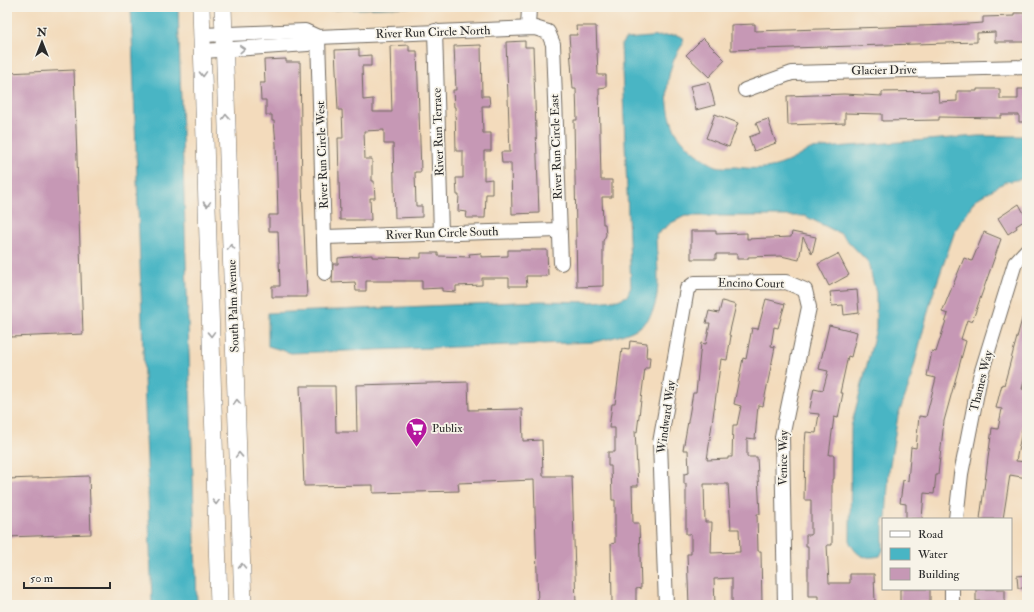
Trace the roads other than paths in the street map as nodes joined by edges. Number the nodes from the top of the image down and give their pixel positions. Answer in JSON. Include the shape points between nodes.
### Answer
{"nodes":[{"id":1,"x":201,"y":7,"type":"edge"},
{"id":2,"x":223,"y":7,"type":"edge"},
{"id":3,"x":529,"y":7,"type":"edge"},
{"id":4,"x":528,"y":28,"type":"junction"},
{"id":5,"x":435,"y":31,"type":"junction"},
{"id":6,"x":548,"y":32,"type":"joint"},
{"id":7,"x":318,"y":37,"type":"junction"},
{"id":8,"x":224,"y":42,"type":"junction"},
{"id":9,"x":202,"y":43,"type":"junction"},
{"id":10,"x":1027,"y":67,"type":"edge"},
{"id":11,"x":745,"y":90,"type":"dead end"},
{"id":12,"x":559,"y":230,"type":"junction"},
{"id":13,"x":441,"y":233,"type":"junction"},
{"id":14,"x":324,"y":238,"type":"junction"},
{"id":15,"x":1027,"y":250,"type":"edge"},
{"id":16,"x":561,"y":263,"type":"dead end"},
{"id":17,"x":325,"y":273,"type":"dead end"},
{"id":18,"x":695,"y":283,"type":"joint"},
{"id":19,"x":805,"y":290,"type":"joint"},
{"id":20,"x":956,"y":518,"type":"edge"},
{"id":21,"x":952,"y":590,"type":"edge"},
{"id":22,"x":219,"y":605,"type":"edge"},
{"id":23,"x":243,"y":605,"type":"edge"},
{"id":24,"x":666,"y":605,"type":"edge"},
{"id":25,"x":785,"y":605,"type":"edge"},
{"id":26,"x":952,"y":605,"type":"edge"}],
"edges":[{"from":1,"to":9,"type":"main road","name":"South Palm Avenue"},
{"from":2,"to":8,"type":"main road","name":"South Palm Avenue"},
{"from":3,"to":4,"type":"street"},
{"from":4,"to":5,"type":"street","name":"River Run Circle North"},
{"from":4,"to":6,"type":"street","name":"River Run Circle North"},
{"from":5,"to":7,"type":"street","name":"River Run Circle North"},
{"from":5,"to":13,"type":"street","name":"River Run Terrace"},
{"from":6,"to":12,"type":"street","name":"River Run Circle East","via":[[553,44]]},
{"from":7,"to":8,"type":"street","name":"River Run Circle North","via":[[308,44]]},
{"from":7,"to":14,"type":"street","name":"River Run Circle West"},
{"from":8,"to":9,"type":"street","name":"River Run Circle North"},
{"from":23,"to":8,"type":"main road","name":"South Palm Avenue","one_way":true},
{"from":9,"to":22,"type":"main road","name":"South Palm Avenue","one_way":true},
{"from":10,"to":11,"type":"street","name":"Glacier Drive","via":[[792,73]]},
{"from":12,"to":13,"type":"street","name":"River Run Circle South"},
{"from":12,"to":16,"type":"street","name":"River Run Circle East"},
{"from":13,"to":14,"type":"street","name":"River Run Circle South"},
{"from":14,"to":17,"type":"street","name":"River Run Circle West"},
{"from":15,"to":20,"type":"street","name":"Thames Way","via":[[1015,263],[980,377],[960,474]]},
{"from":18,"to":19,"type":"street","name":"Encino Court","via":[[786,282]]},
{"from":18,"to":24,"type":"street","name":"Windward Way","via":[[687,289],[660,443]]},
{"from":19,"to":25,"type":"street","name":"Venice Way","via":[[808,307],[782,437]]},
{"from":21,"to":26,"type":"street"}]}
